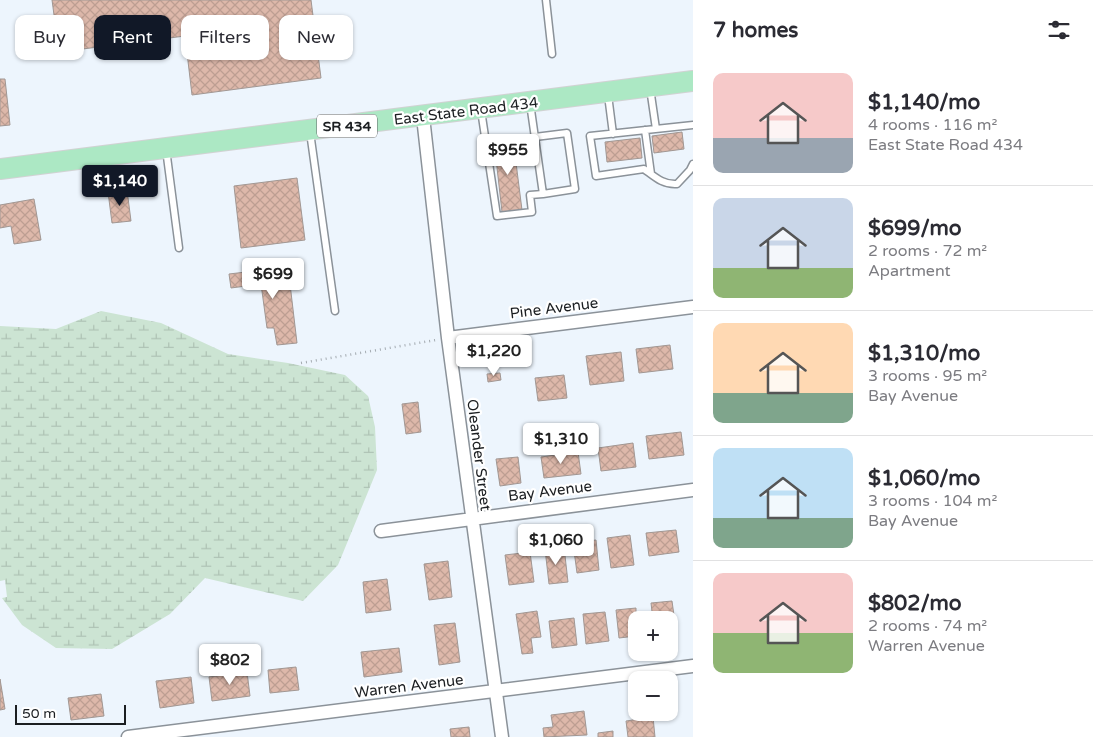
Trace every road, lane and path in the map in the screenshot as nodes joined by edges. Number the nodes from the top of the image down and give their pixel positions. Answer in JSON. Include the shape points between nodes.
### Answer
{"nodes":[{"id":1,"x":546,"y":0,"type":"edge"},
{"id":2,"x":552,"y":54,"type":"dead end"},
{"id":3,"x":693,"y":81,"type":"edge"},
{"id":4,"x":650,"y":87,"type":"junction"},
{"id":5,"x":607,"y":93,"type":"junction"},
{"id":6,"x":530,"y":102,"type":"junction"},
{"id":7,"x":481,"y":109,"type":"junction"},
{"id":8,"x":423,"y":117,"type":"junction"},
{"id":9,"x":693,"y":125,"type":"edge"},
{"id":10,"x":656,"y":129,"type":"junction"},
{"id":11,"x":310,"y":130,"type":"junction"},
{"id":12,"x":645,"y":130,"type":"junction"},
{"id":13,"x":613,"y":134,"type":"junction"},
{"id":14,"x":535,"y":137,"type":"junction"},
{"id":15,"x":166,"y":148,"type":"junction"},
{"id":16,"x":693,"y":164,"type":"edge"},
{"id":17,"x":0,"y":169,"type":"edge"},
{"id":18,"x":651,"y":174,"type":"junction"},
{"id":19,"x":543,"y":194,"type":"junction"},
{"id":20,"x":179,"y":248,"type":"dead end"},
{"id":21,"x":693,"y":307,"type":"edge"},
{"id":22,"x":335,"y":311,"type":"dead end"},
{"id":23,"x":448,"y":338,"type":"junction"},
{"id":24,"x":301,"y":363,"type":"dead end"},
{"id":25,"x":693,"y":490,"type":"edge"},
{"id":26,"x":471,"y":518,"type":"junction"},
{"id":27,"x":381,"y":531,"type":"dead end"},
{"id":28,"x":693,"y":666,"type":"edge"},
{"id":29,"x":495,"y":692,"type":"junction"},
{"id":30,"x":128,"y":737,"type":"edge"},
{"id":31,"x":502,"y":737,"type":"edge"}],
"edges":[{"from":1,"to":2,"type":"lane"},
{"from":3,"to":4,"type":"main road","name":"East State Road 434","number":"SR 434"},
{"from":4,"to":5,"type":"main road","name":"East State Road 434","number":"SR 434"},
{"from":4,"to":10,"type":"lane"},
{"from":5,"to":6,"type":"main road","name":"East State Road 434","number":"SR 434"},
{"from":5,"to":13,"type":"lane"},
{"from":6,"to":7,"type":"main road","name":"East State Road 434","number":"SR 434"},
{"from":6,"to":14,"type":"lane"},
{"from":7,"to":8,"type":"main road","name":"East State Road 434","number":"SR 434"},
{"from":7,"to":19,"type":"lane","via":[[497,216],[532,212],[530,195]]},
{"from":8,"to":11,"type":"main road","name":"East State Road 434","number":"SR 434"},
{"from":8,"to":23,"type":"street","name":"Oleander Street"},
{"from":9,"to":10,"type":"lane"},
{"from":10,"to":12,"type":"lane"},
{"from":11,"to":15,"type":"main road","name":"East State Road 434","number":"SR 434"},
{"from":11,"to":22,"type":"lane"},
{"from":12,"to":13,"type":"lane"},
{"from":12,"to":18,"type":"lane"},
{"from":13,"to":18,"type":"lane","via":[[590,136],[596,176],[644,169]]},
{"from":14,"to":19,"type":"lane"},
{"from":14,"to":19,"type":"lane","via":[[567,133],[575,189]]},
{"from":15,"to":17,"type":"main road","name":"East State Road 434","number":"SR 434"},
{"from":15,"to":20,"type":"lane"},
{"from":16,"to":18,"type":"lane","via":[[677,184],[669,184]]},
{"from":21,"to":23,"type":"street","name":"Pine Avenue"},
{"from":23,"to":24,"type":"path"},
{"from":23,"to":26,"type":"street","name":"Oleander Street"},
{"from":25,"to":26,"type":"street","name":"Bay Avenue"},
{"from":26,"to":27,"type":"street","name":"Bay Avenue"},
{"from":26,"to":29,"type":"street","name":"Oleander Street"},
{"from":28,"to":29,"type":"street","name":"Warren Avenue"},
{"from":29,"to":30,"type":"street","name":"Warren Avenue"},
{"from":29,"to":31,"type":"street","name":"Oleander Street"}]}
